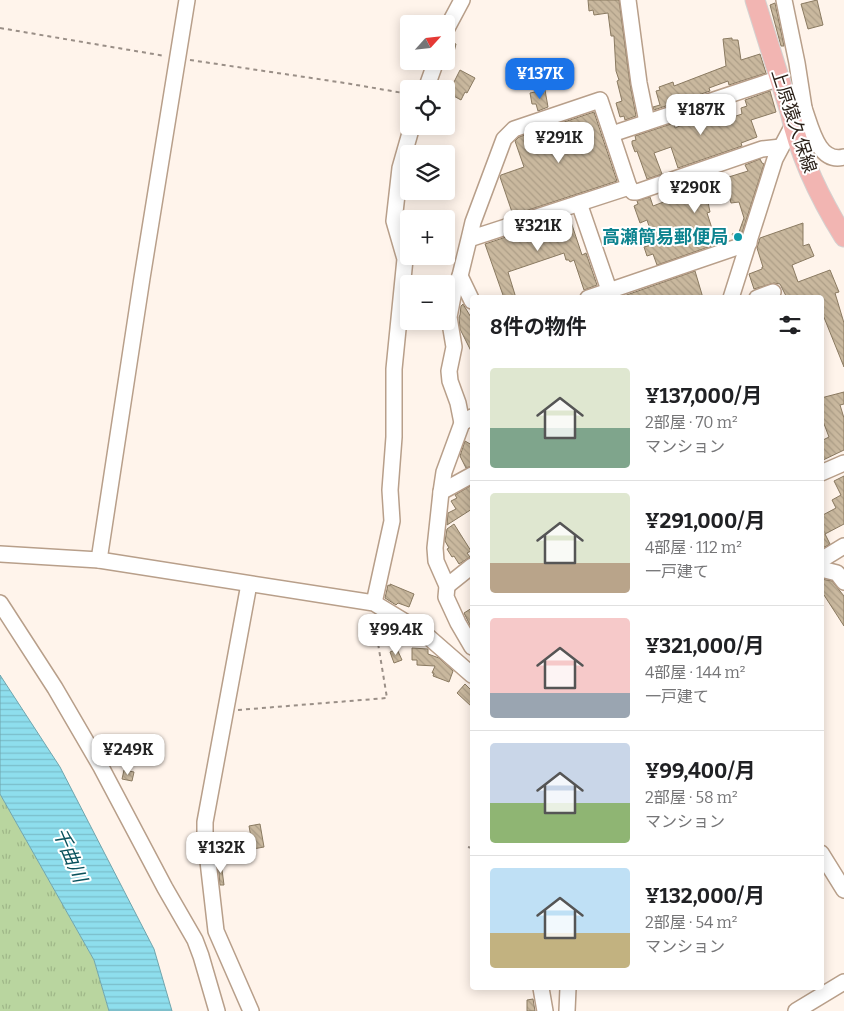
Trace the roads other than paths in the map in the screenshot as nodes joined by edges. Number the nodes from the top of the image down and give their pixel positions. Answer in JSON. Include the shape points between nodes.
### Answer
{"nodes":[{"id":1,"x":187,"y":0,"type":"edge"},
{"id":2,"x":462,"y":0,"type":"edge"},
{"id":3,"x":628,"y":0,"type":"edge"},
{"id":4,"x":755,"y":0,"type":"edge"},
{"id":5,"x":784,"y":0,"type":"edge"},
{"id":6,"x":454,"y":15,"type":"edge"},
{"id":7,"x":780,"y":78,"type":"junction"},
{"id":8,"x":796,"y":115,"type":"junction"},
{"id":9,"x":646,"y":122,"type":"junction"},
{"id":10,"x":612,"y":134,"type":"junction"},
{"id":11,"x":409,"y":135,"type":"edge"},
{"id":12,"x":781,"y":147,"type":"junction"},
{"id":13,"x":844,"y":157,"type":"edge"},
{"id":14,"x":629,"y":187,"type":"junction"},
{"id":15,"x":579,"y":203,"type":"junction"},
{"id":16,"x":844,"y":237,"type":"edge"},
{"id":17,"x":470,"y":239,"type":"junction"},
{"id":18,"x":749,"y":243,"type":"junction"},
{"id":19,"x":460,"y":276,"type":"junction"},
{"id":20,"x":609,"y":290,"type":"junction"},
{"id":21,"x":773,"y":292,"type":"dead end"},
{"id":22,"x":596,"y":295,"type":"edge"},
{"id":23,"x":732,"y":295,"type":"edge"},
{"id":24,"x":765,"y":295,"type":"edge"},
{"id":25,"x":470,"y":297,"type":"edge"},
{"id":26,"x":467,"y":420,"type":"edge"},
{"id":27,"x":844,"y":463,"type":"edge"},
{"id":28,"x":824,"y":472,"type":"edge"},
{"id":29,"x":470,"y":476,"type":"edge"},
{"id":30,"x":441,"y":492,"type":"junction"},
{"id":31,"x":844,"y":546,"type":"edge"},
{"id":32,"x":0,"y":554,"type":"edge"},
{"id":33,"x":824,"y":558,"type":"edge"},
{"id":34,"x":99,"y":560,"type":"junction"},
{"id":35,"x":470,"y":568,"type":"edge"},
{"id":36,"x":824,"y":570,"type":"edge"},
{"id":37,"x":844,"y":580,"type":"edge"},
{"id":38,"x":249,"y":584,"type":"junction"},
{"id":39,"x":447,"y":586,"type":"junction"},
{"id":40,"x":0,"y":602,"type":"edge"},
{"id":41,"x":374,"y":603,"type":"junction"},
{"id":42,"x":470,"y":643,"type":"edge"},
{"id":43,"x":470,"y":673,"type":"edge"},
{"id":44,"x":824,"y":858,"type":"edge"},
{"id":45,"x":844,"y":890,"type":"edge"},
{"id":46,"x":844,"y":982,"type":"edge"},
{"id":47,"x":541,"y":990,"type":"edge"},
{"id":48,"x":568,"y":990,"type":"edge"},
{"id":49,"x":217,"y":1011,"type":"edge"},
{"id":50,"x":251,"y":1011,"type":"edge"},
{"id":51,"x":545,"y":1011,"type":"edge"},
{"id":52,"x":567,"y":1011,"type":"edge"},
{"id":53,"x":796,"y":1011,"type":"edge"}],
"edges":[{"from":1,"to":34,"type":"street"},
{"from":2,"to":6,"type":"street"},
{"from":3,"to":9,"type":"street"},
{"from":4,"to":7,"type":"main road","name":"上原猿久保線"},
{"from":5,"to":8,"type":"street","via":[[797,62]]},
{"from":7,"to":8,"type":"main road","name":"上原猿久保線"},
{"from":7,"to":9,"type":"street"},
{"from":8,"to":12,"type":"street"},
{"from":8,"to":13,"type":"street","via":[[822,151],[834,158]]},
{"from":8,"to":16,"type":"main road","name":"上原猿久保線","via":[[818,192]]},
{"from":9,"to":10,"type":"street"},
{"from":10,"to":14,"type":"street"},
{"from":10,"to":17,"type":"street","via":[[600,100],[509,132],[477,212]]},
{"from":11,"to":41,"type":"street","via":[[400,168],[394,221],[405,259],[394,369],[392,521]]},
{"from":12,"to":14,"type":"street","via":[[762,148],[637,192]]},
{"from":12,"to":18,"type":"street"},
{"from":14,"to":15,"type":"street"},
{"from":15,"to":17,"type":"street"},
{"from":15,"to":20,"type":"street"},
{"from":17,"to":19,"type":"street"},
{"from":18,"to":20,"type":"street"},
{"from":18,"to":23,"type":"street"},
{"from":19,"to":25,"type":"street"},
{"from":19,"to":26,"type":"street","via":[[449,317],[454,347],[449,371],[458,403]]},
{"from":20,"to":22,"type":"street"},
{"from":21,"to":24,"type":"street"},
{"from":26,"to":30,"type":"street","via":[[444,472]]},
{"from":27,"to":28,"type":"street"},
{"from":29,"to":30,"type":"street"},
{"from":30,"to":39,"type":"street","via":[[435,548],[436,561]]},
{"from":31,"to":33,"type":"street"},
{"from":32,"to":34,"type":"street"},
{"from":34,"to":38,"type":"street"},
{"from":35,"to":39,"type":"street"},
{"from":36,"to":37,"type":"street","via":[[837,573]]},
{"from":38,"to":41,"type":"street"},
{"from":38,"to":50,"type":"street","via":[[205,822],[216,931]]},
{"from":39,"to":42,"type":"street","via":[[446,597]]},
{"from":40,"to":49,"type":"street","via":[[101,767],[194,940]]},
{"from":41,"to":43,"type":"street","via":[[424,634]]},
{"from":44,"to":45,"type":"street"},
{"from":46,"to":53,"type":"street"},
{"from":47,"to":51,"type":"street"},
{"from":48,"to":52,"type":"street"}]}
